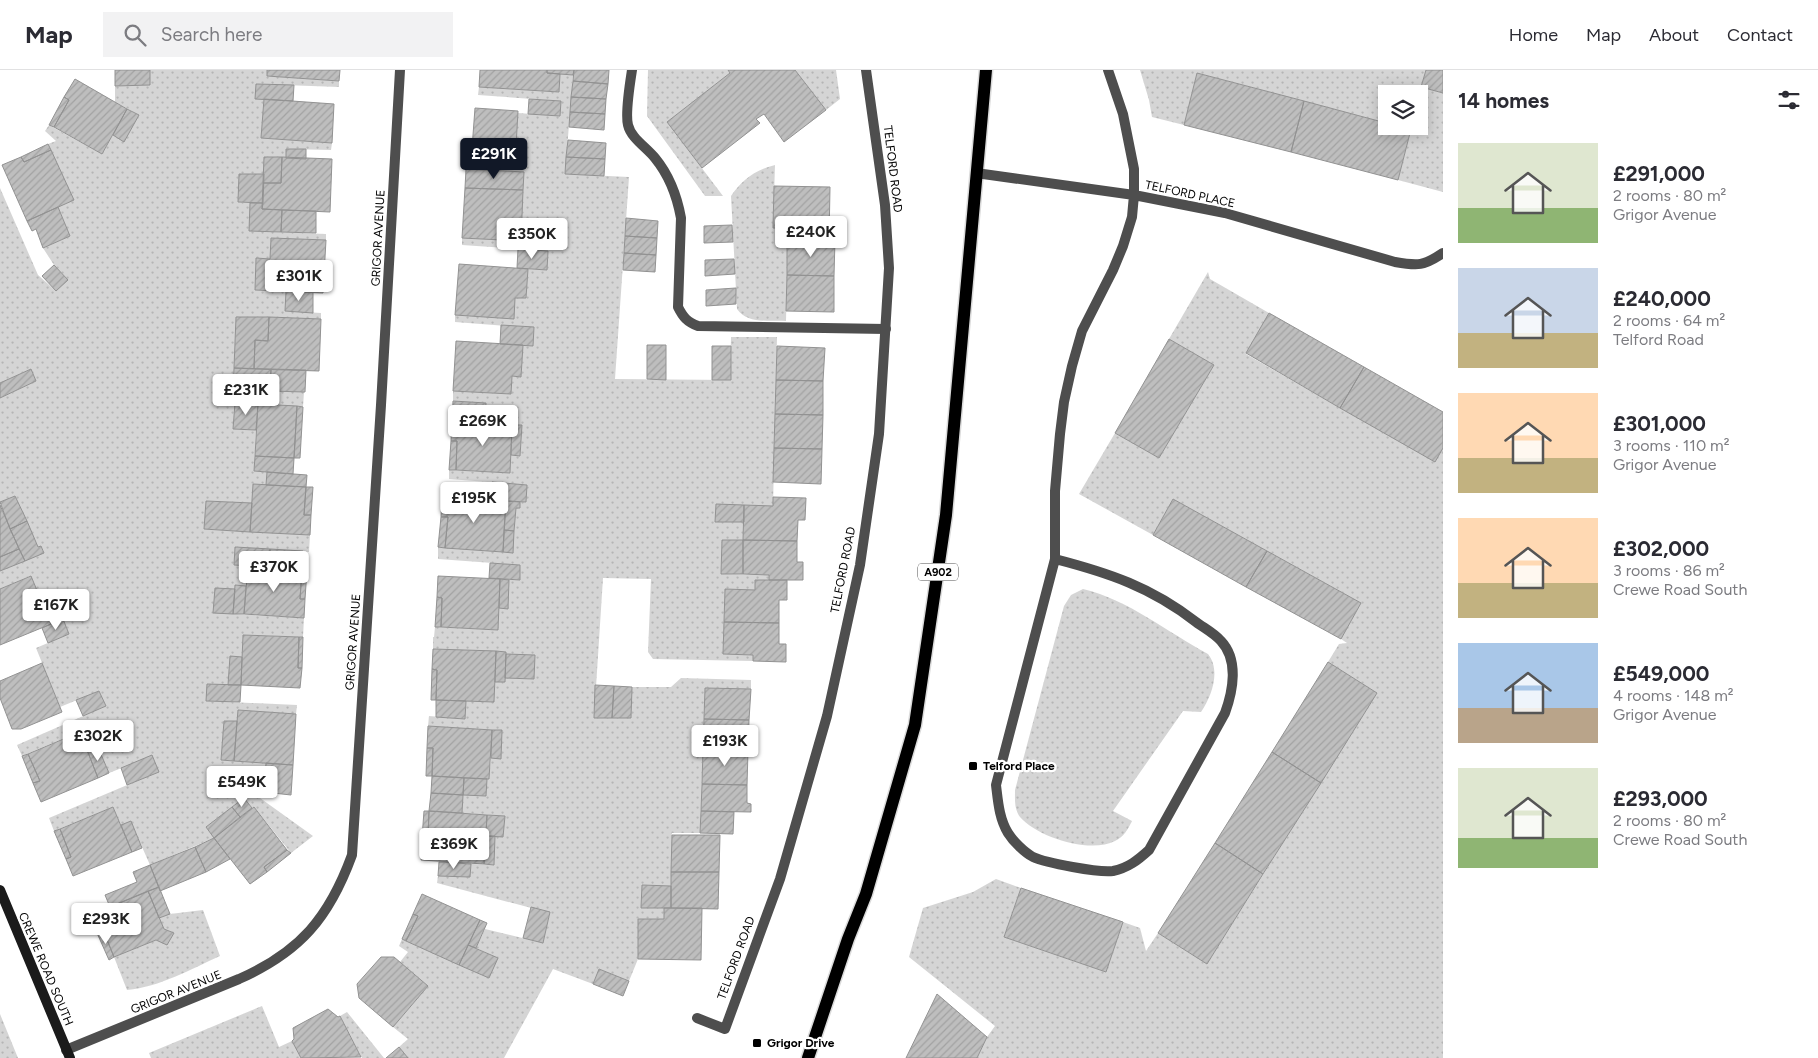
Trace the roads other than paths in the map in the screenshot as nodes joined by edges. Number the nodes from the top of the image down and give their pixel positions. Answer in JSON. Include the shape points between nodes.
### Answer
{"nodes":[{"id":1,"x":400,"y":70,"type":"edge"},
{"id":2,"x":632,"y":70,"type":"edge"},
{"id":3,"x":866,"y":70,"type":"edge"},
{"id":4,"x":986,"y":70,"type":"edge"},
{"id":5,"x":1108,"y":70,"type":"edge"},
{"id":6,"x":976,"y":173,"type":"junction"},
{"id":7,"x":1134,"y":195,"type":"junction"},
{"id":8,"x":1443,"y":253,"type":"edge"},
{"id":9,"x":886,"y":329,"type":"junction"},
{"id":10,"x":1055,"y":559,"type":"junction"},
{"id":11,"x":0,"y":890,"type":"edge"},
{"id":12,"x":696,"y":1018,"type":"dead end"},
{"id":13,"x":68,"y":1054,"type":"edge"},
{"id":14,"x":808,"y":1058,"type":"edge"}],
"edges":[{"from":1,"to":13,"type":"street","name":"GRIGOR AVENUE","via":[[352,855],[323,915],[278,958],[239,979]]},
{"from":2,"to":9,"type":"street","via":[[627,123],[668,176],[678,206],[678,307],[683,318],[698,326]]},
{"from":3,"to":9,"type":"street","name":"TELFORD ROAD","via":[[885,206],[889,268]]},
{"from":4,"to":6,"type":"main road","number":"A902"},
{"from":5,"to":7,"type":"street","via":[[1123,114],[1134,169]]},
{"from":6,"to":7,"type":"street","name":"TELFORD PLACE"},
{"from":6,"to":14,"type":"main road","number":"A902","via":[[946,515],[915,724],[866,894]]},
{"from":7,"to":8,"type":"street","name":"TELFORD PLACE","via":[[1225,213],[1414,266],[1426,264]]},
{"from":7,"to":10,"type":"street","via":[[1132,217],[1123,246],[1082,331],[1064,402],[1055,491]]},
{"from":9,"to":12,"type":"street","name":"TELFORD ROAD","via":[[879,434],[860,564],[827,716],[780,879],[725,1029]]},
{"from":10,"to":10,"type":"street","via":[[996,785],[998,804],[1008,834],[1033,857],[1090,870],[1111,871],[1132,864],[1149,850],[1225,713],[1232,694],[1233,673],[1221,641],[1168,602],[1120,578]]},
{"from":11,"to":13,"type":"street","name":"CREWE ROAD SOUTH"}]}
